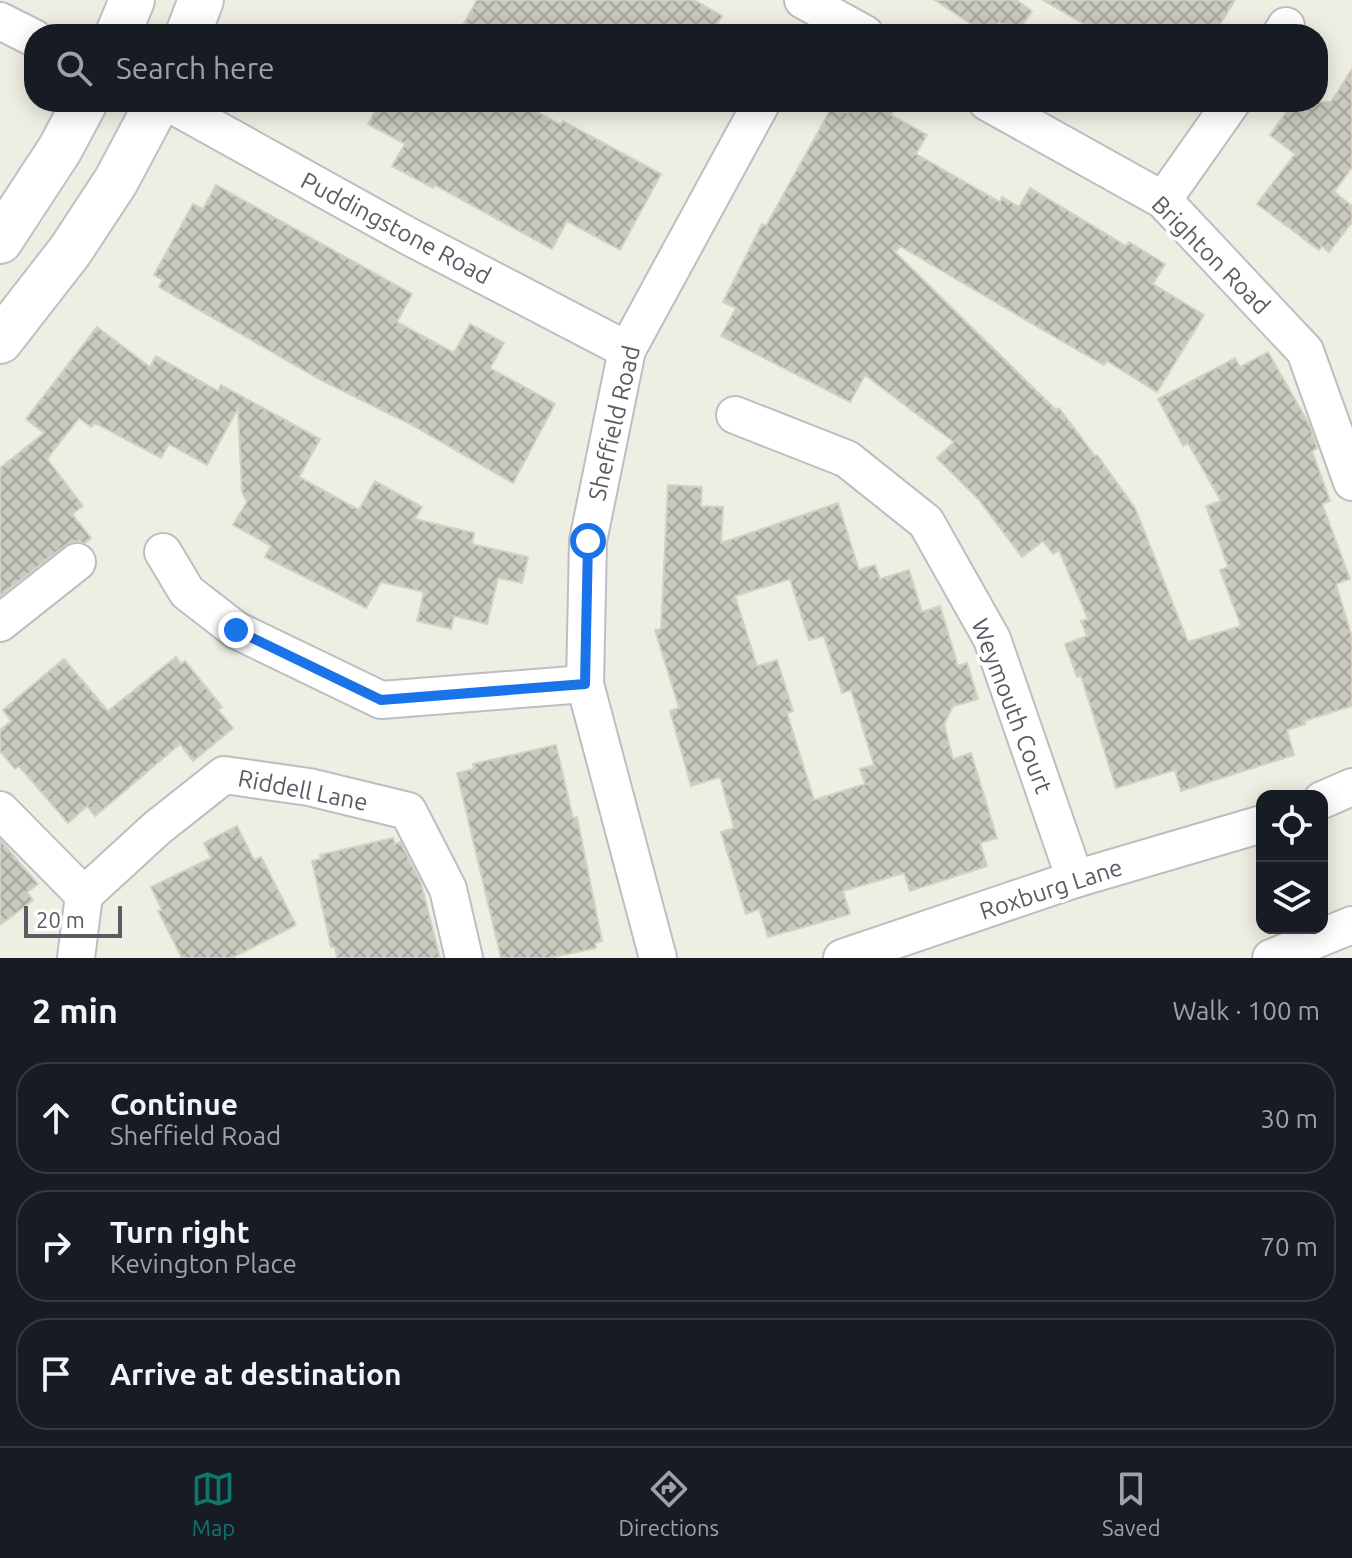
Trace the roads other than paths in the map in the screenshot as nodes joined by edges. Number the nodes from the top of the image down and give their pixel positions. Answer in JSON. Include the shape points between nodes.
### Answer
{"nodes":[{"id":1,"x":132,"y":0,"type":"edge"},
{"id":2,"x":201,"y":0,"type":"edge"},
{"id":3,"x":809,"y":10,"type":"edge"},
{"id":4,"x":0,"y":21,"type":"edge"},
{"id":5,"x":122,"y":24,"type":"edge"},
{"id":6,"x":192,"y":24,"type":"edge"},
{"id":7,"x":842,"y":24,"type":"edge"},
{"id":8,"x":24,"y":33,"type":"edge"},
{"id":9,"x":80,"y":112,"type":"edge"},
{"id":10,"x":153,"y":112,"type":"edge"},
{"id":11,"x":185,"y":112,"type":"edge"},
{"id":12,"x":757,"y":112,"type":"edge"},
{"id":13,"x":1005,"y":112,"type":"edge"},
{"id":14,"x":1225,"y":112,"type":"edge"},
{"id":15,"x":1163,"y":200,"type":"junction"},
{"id":16,"x":0,"y":241,"type":"edge"},
{"id":17,"x":0,"y":341,"type":"edge"},
{"id":18,"x":627,"y":350,"type":"junction"},
{"id":19,"x":735,"y":415,"type":"dead end"},
{"id":20,"x":1352,"y":482,"type":"edge"},
{"id":21,"x":163,"y":552,"type":"dead end"},
{"id":22,"x":77,"y":562,"type":"dead end"},
{"id":23,"x":0,"y":623,"type":"edge"},
{"id":24,"x":585,"y":684,"type":"junction"},
{"id":25,"x":1352,"y":787,"type":"edge"},
{"id":26,"x":1328,"y":797,"type":"edge"},
{"id":27,"x":0,"y":810,"type":"edge"},
{"id":28,"x":1256,"y":826,"type":"edge"},
{"id":29,"x":1075,"y":879,"type":"junction"},
{"id":30,"x":84,"y":895,"type":"junction"},
{"id":31,"x":1352,"y":925,"type":"edge"},
{"id":32,"x":76,"y":958,"type":"edge"},
{"id":33,"x":464,"y":958,"type":"edge"},
{"id":34,"x":658,"y":958,"type":"edge"},
{"id":35,"x":842,"y":958,"type":"edge"},
{"id":36,"x":1271,"y":958,"type":"edge"}],
"edges":[{"from":1,"to":5,"type":"main road"},
{"from":2,"to":6,"type":"main road"},
{"from":3,"to":7,"type":"street"},
{"from":4,"to":8,"type":"street"},
{"from":9,"to":16,"type":"main road"},
{"from":10,"to":17,"type":"main road","via":[[70,251]]},
{"from":11,"to":18,"type":"street","name":"Puddingstone Road"},
{"from":12,"to":18,"type":"street","name":"Sheffield Road"},
{"from":13,"to":15,"type":"street","name":"Brighton Road"},
{"from":14,"to":15,"type":"street"},
{"from":15,"to":20,"type":"street","name":"Brighton Road","via":[[1305,351]]},
{"from":18,"to":24,"type":"street","name":"Sheffield Road","via":[[588,541]]},
{"from":19,"to":29,"type":"street","name":"Weymouth Court","via":[[847,459],[926,522],[992,639]]},
{"from":21,"to":24,"type":"street","via":[[187,592],[236,630],[381,700]]},
{"from":22,"to":23,"type":"street"},
{"from":24,"to":34,"type":"street","name":"Sheffield Road"},
{"from":25,"to":26,"type":"street"},
{"from":27,"to":30,"type":"street"},
{"from":28,"to":29,"type":"street","name":"Roxburg Lane"},
{"from":29,"to":35,"type":"street","name":"Roxburg Lane"},
{"from":30,"to":32,"type":"street"},
{"from":30,"to":33,"type":"street","name":"Riddell Lane","via":[[224,775],[309,787],[408,811],[448,889]]},
{"from":31,"to":36,"type":"street"}]}
